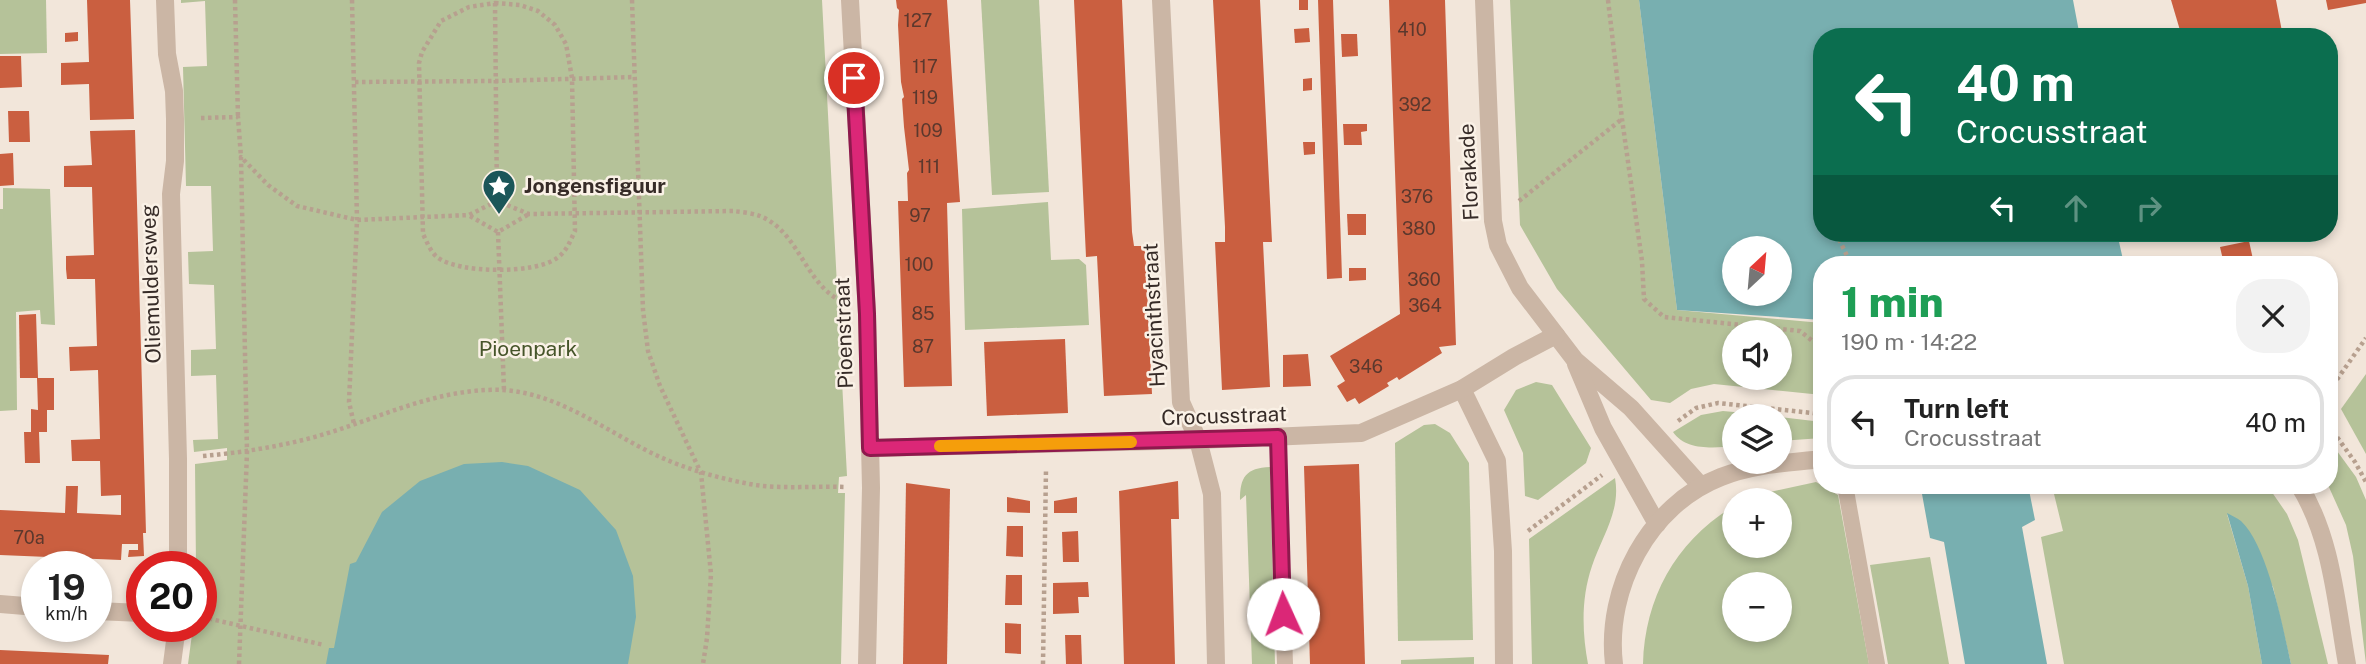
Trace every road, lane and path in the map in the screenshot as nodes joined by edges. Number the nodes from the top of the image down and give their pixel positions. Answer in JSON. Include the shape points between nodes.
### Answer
{"nodes":[{"id":1,"x":165,"y":0,"type":"edge"},
{"id":2,"x":235,"y":0,"type":"edge"},
{"id":3,"x":352,"y":0,"type":"edge"},
{"id":4,"x":632,"y":0,"type":"edge"},
{"id":5,"x":850,"y":0,"type":"edge"},
{"id":6,"x":1161,"y":0,"type":"edge"},
{"id":7,"x":1484,"y":0,"type":"edge"},
{"id":8,"x":1608,"y":0,"type":"edge"},
{"id":9,"x":495,"y":3,"type":"junction"},
{"id":10,"x":634,"y":77,"type":"junction"},
{"id":11,"x":572,"y":78,"type":"junction"},
{"id":12,"x":495,"y":81,"type":"junction"},
{"id":13,"x":355,"y":82,"type":"junction"},
{"id":14,"x":420,"y":82,"type":"junction"},
{"id":15,"x":238,"y":117,"type":"junction"},
{"id":16,"x":175,"y":119,"type":"junction"},
{"id":17,"x":1622,"y":119,"type":"junction"},
{"id":18,"x":241,"y":157,"type":"junction"},
{"id":19,"x":497,"y":201,"type":"junction"},
{"id":20,"x":640,"y":212,"type":"junction"},
{"id":21,"x":529,"y":214,"type":"junction"},
{"id":22,"x":574,"y":214,"type":"junction"},
{"id":23,"x":469,"y":215,"type":"junction"},
{"id":24,"x":421,"y":218,"type":"junction"},
{"id":25,"x":358,"y":220,"type":"junction"},
{"id":26,"x":1493,"y":220,"type":"junction"},
{"id":27,"x":499,"y":232,"type":"junction"},
{"id":28,"x":500,"y":268,"type":"junction"},
{"id":29,"x":867,"y":314,"type":"junction"},
{"id":30,"x":1556,"y":335,"type":"junction"},
{"id":31,"x":2366,"y":338,"type":"edge"},
{"id":32,"x":1813,"y":341,"type":"edge"},
{"id":33,"x":1575,"y":360,"type":"junction"},
{"id":34,"x":2338,"y":378,"type":"edge"},
{"id":35,"x":1462,"y":389,"type":"junction"},
{"id":36,"x":504,"y":390,"type":"junction"},
{"id":37,"x":354,"y":424,"type":"junction"},
{"id":38,"x":1278,"y":437,"type":"junction"},
{"id":39,"x":2338,"y":438,"type":"edge"},
{"id":40,"x":1198,"y":440,"type":"junction"},
{"id":41,"x":1047,"y":444,"type":"junction"},
{"id":42,"x":870,"y":448,"type":"junction"},
{"id":43,"x":247,"y":452,"type":"junction"},
{"id":44,"x":178,"y":459,"type":"junction"},
{"id":45,"x":1813,"y":460,"type":"edge"},
{"id":46,"x":701,"y":473,"type":"junction"},
{"id":47,"x":2366,"y":482,"type":"edge"},
{"id":48,"x":1701,"y":486,"type":"junction"},
{"id":49,"x":872,"y":488,"type":"junction"},
{"id":50,"x":1847,"y":494,"type":"edge"},
{"id":51,"x":2304,"y":494,"type":"edge"},
{"id":52,"x":1657,"y":524,"type":"junction"},
{"id":53,"x":178,"y":551,"type":"edge"},
{"id":54,"x":0,"y":604,"type":"edge"},
{"id":55,"x":21,"y":606,"type":"edge"},
{"id":56,"x":217,"y":621,"type":"edge"},
{"id":57,"x":242,"y":627,"type":"junction"},
{"id":58,"x":175,"y":642,"type":"edge"},
{"id":59,"x":324,"y":645,"type":"dead end"},
{"id":60,"x":172,"y":664,"type":"edge"},
{"id":61,"x":239,"y":664,"type":"edge"},
{"id":62,"x":703,"y":664,"type":"edge"},
{"id":63,"x":867,"y":664,"type":"edge"},
{"id":64,"x":1043,"y":664,"type":"edge"},
{"id":65,"x":1216,"y":664,"type":"edge"},
{"id":66,"x":1285,"y":664,"type":"edge"},
{"id":67,"x":1504,"y":664,"type":"edge"},
{"id":68,"x":1614,"y":664,"type":"edge"},
{"id":69,"x":1877,"y":664,"type":"edge"},
{"id":70,"x":2347,"y":664,"type":"edge"}],
"edges":[{"from":1,"to":16,"type":"street","name":"Oliemuldersweg"},
{"from":2,"to":15,"type":"path"},
{"from":3,"to":13,"type":"path"},
{"from":4,"to":10,"type":"path"},
{"from":5,"to":29,"type":"street","name":"Pioenstraat"},
{"from":6,"to":40,"type":"street","name":"Hyacinthstraat","via":[[1181,402]]},
{"from":7,"to":26,"type":"street","name":"Florakade"},
{"from":8,"to":17,"type":"path"},
{"from":9,"to":11,"type":"path","via":[[538,11],[555,25],[566,44]]},
{"from":9,"to":12,"type":"path"},
{"from":9,"to":14,"type":"path","via":[[469,7],[441,21],[422,52]]},
{"from":10,"to":11,"type":"path"},
{"from":10,"to":20,"type":"path"},
{"from":11,"to":12,"type":"path"},
{"from":11,"to":22,"type":"path"},
{"from":12,"to":14,"type":"path"},
{"from":12,"to":19,"type":"path"},
{"from":13,"to":14,"type":"path"},
{"from":13,"to":25,"type":"path"},
{"from":14,"to":24,"type":"path"},
{"from":15,"to":16,"type":"path"},
{"from":15,"to":18,"type":"path"},
{"from":16,"to":44,"type":"street","name":"Oliemuldersweg","via":[[171,194]]},
{"from":17,"to":26,"type":"path"},
{"from":17,"to":32,"type":"path","via":[[1644,299],[1664,317],[1800,331]]},
{"from":18,"to":25,"type":"path","via":[[297,206]]},
{"from":18,"to":43,"type":"path"},
{"from":19,"to":21,"type":"path"},
{"from":19,"to":23,"type":"path"},
{"from":20,"to":22,"type":"path"},
{"from":20,"to":29,"type":"path","via":[[733,211],[760,216],[790,240],[814,279],[832,297]]},
{"from":20,"to":46,"type":"path","via":[[648,351]]},
{"from":21,"to":22,"type":"path"},
{"from":21,"to":27,"type":"path"},
{"from":22,"to":28,"type":"path","via":[[575,231],[558,258],[543,266]]},
{"from":23,"to":24,"type":"path"},
{"from":23,"to":27,"type":"path"},
{"from":24,"to":25,"type":"path"},
{"from":24,"to":28,"type":"path","via":[[423,234],[437,257],[467,269]]},
{"from":25,"to":37,"type":"path","via":[[349,402]]},
{"from":26,"to":30,"type":"street","name":"Florakade","via":[[1498,245],[1520,288]]},
{"from":27,"to":28,"type":"path"},
{"from":28,"to":36,"type":"path"},
{"from":29,"to":42,"type":"street","name":"Pioenstraat"},
{"from":30,"to":33,"type":"street","name":"Florakade"},
{"from":30,"to":35,"type":"street","name":"Crocusstraat"},
{"from":31,"to":34,"type":"path"},
{"from":33,"to":48,"type":"street","name":"Florakade","via":[[1631,408]]},
{"from":33,"to":52,"type":"street","name":"Florakade","via":[[1603,428]]},
{"from":35,"to":38,"type":"street","name":"Crocusstraat","via":[[1361,433]]},
{"from":35,"to":67,"type":"street","via":[[1497,461]]},
{"from":36,"to":37,"type":"path","via":[[436,397]]},
{"from":36,"to":46,"type":"path","via":[[546,398]]},
{"from":37,"to":43,"type":"path"},
{"from":38,"to":40,"type":"street","name":"Crocusstraat"},
{"from":38,"to":66,"type":"lane"},
{"from":39,"to":47,"type":"path"},
{"from":40,"to":41,"type":"street","name":"Crocusstraat"},
{"from":40,"to":65,"type":"street","name":"Hyacinthstraat","via":[[1212,494]]},
{"from":41,"to":42,"type":"street","name":"Crocusstraat"},
{"from":41,"to":64,"type":"path"},
{"from":42,"to":49,"type":"street","name":"Pioenstraat"},
{"from":43,"to":44,"type":"path"},
{"from":43,"to":57,"type":"path"},
{"from":44,"to":53,"type":"street","name":"Oliemuldersweg"},
{"from":45,"to":48,"type":"street","via":[[1745,470]]},
{"from":46,"to":49,"type":"path","via":[[757,485]]},
{"from":46,"to":62,"type":"path","via":[[711,574]]},
{"from":48,"to":52,"type":"street","via":[[1680,499]]},
{"from":49,"to":63,"type":"street","name":"Pioenstraat"},
{"from":50,"to":69,"type":"lane"},
{"from":51,"to":70,"type":"street","via":[[2322,530]]},
{"from":52,"to":68,"type":"street","via":[[1634,557],[1621,592]]},
{"from":54,"to":55,"type":"street"},
{"from":56,"to":57,"type":"path"},
{"from":57,"to":59,"type":"path"},
{"from":57,"to":61,"type":"path"},
{"from":58,"to":60,"type":"street"}]}
